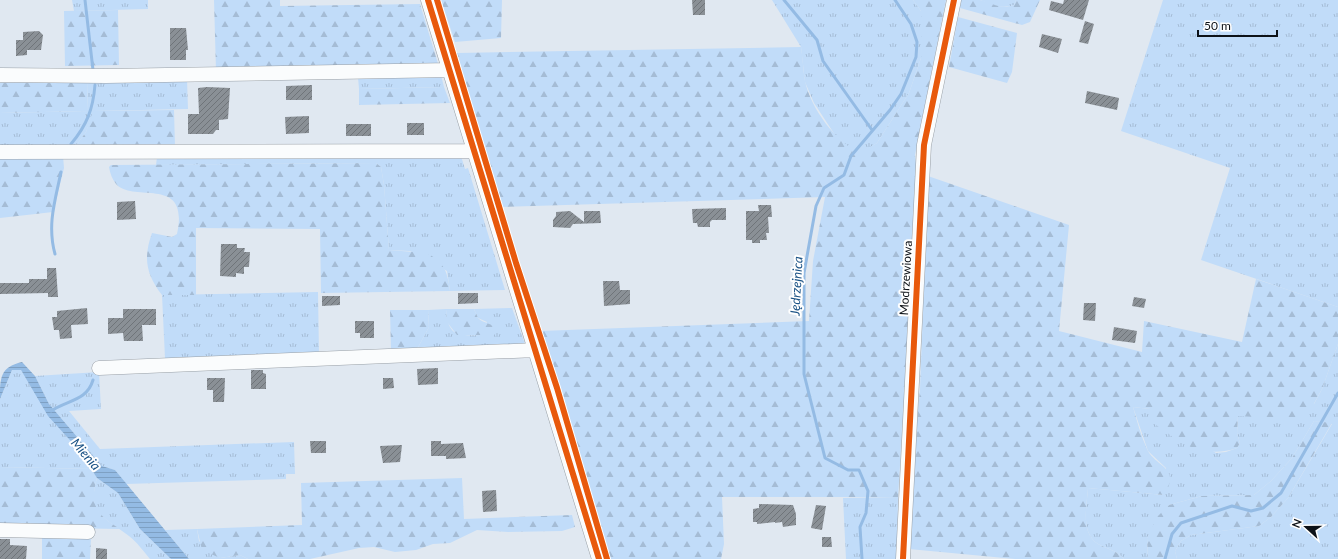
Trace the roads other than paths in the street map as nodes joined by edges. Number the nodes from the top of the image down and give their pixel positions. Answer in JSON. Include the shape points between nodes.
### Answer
{"nodes":[{"id":1,"x":428,"y":0,"type":"edge"},
{"id":2,"x":954,"y":0,"type":"edge"},
{"id":3,"x":450,"y":70,"type":"junction"},
{"id":4,"x":0,"y":75,"type":"edge"},
{"id":5,"x":475,"y":151,"type":"junction"},
{"id":6,"x":0,"y":152,"type":"edge"},
{"id":7,"x":536,"y":350,"type":"junction"},
{"id":8,"x":99,"y":368,"type":"dead end"},
{"id":9,"x":0,"y":530,"type":"edge"},
{"id":10,"x":88,"y":532,"type":"dead end"},
{"id":11,"x":599,"y":559,"type":"edge"},
{"id":12,"x":903,"y":559,"type":"edge"}],
"edges":[{"from":1,"to":3,"type":"street"},
{"from":2,"to":12,"type":"street","name":"Modrzewiowa","via":[[924,145]]},
{"from":3,"to":4,"type":"street","via":[[106,76]]},
{"from":3,"to":5,"type":"street"},
{"from":5,"to":6,"type":"street"},
{"from":5,"to":7,"type":"street"},
{"from":7,"to":8,"type":"street"},
{"from":7,"to":11,"type":"street"},
{"from":9,"to":10,"type":"street"}]}
